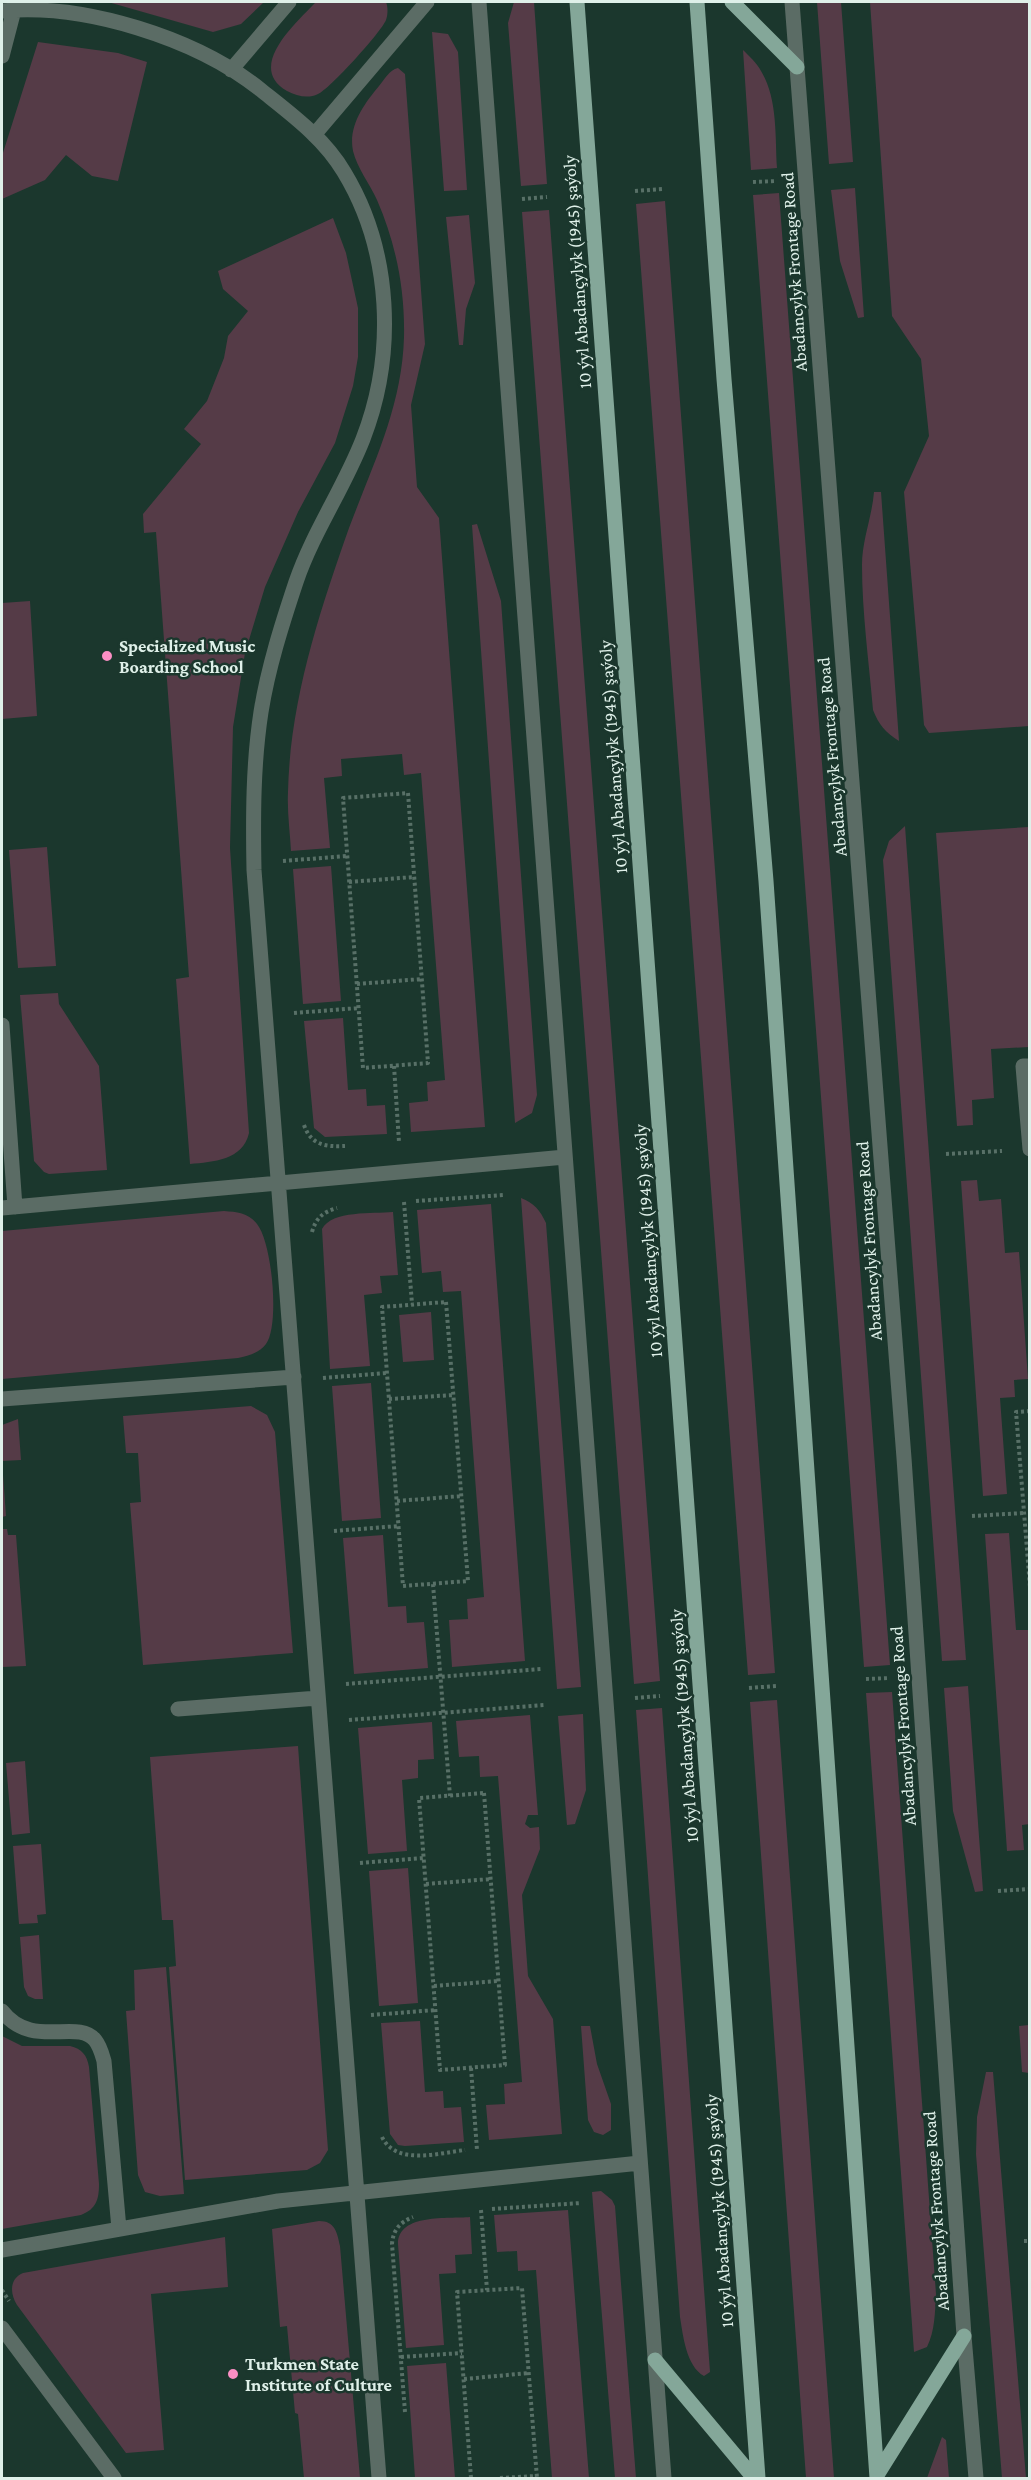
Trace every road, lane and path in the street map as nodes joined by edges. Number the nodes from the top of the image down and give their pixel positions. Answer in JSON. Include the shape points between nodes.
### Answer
{"nodes":[{"id":1,"x":289,"y":2,"type":"edge"},
{"id":2,"x":427,"y":2,"type":"edge"},
{"id":3,"x":479,"y":2,"type":"edge"},
{"id":4,"x":577,"y":2,"type":"edge"},
{"id":5,"x":697,"y":2,"type":"edge"},
{"id":6,"x":732,"y":2,"type":"edge"},
{"id":7,"x":792,"y":2,"type":"edge"},
{"id":8,"x":8,"y":11,"type":"edge"},
{"id":9,"x":2,"y":56,"type":"edge"},
{"id":10,"x":797,"y":67,"type":"junction"},
{"id":11,"x":231,"y":70,"type":"junction"},
{"id":12,"x":314,"y":135,"type":"junction"},
{"id":13,"x":777,"y":181,"type":"dead end"},
{"id":14,"x":753,"y":182,"type":"dead end"},
{"id":15,"x":663,"y":189,"type":"dead end"},
{"id":16,"x":634,"y":191,"type":"dead end"},
{"id":17,"x":547,"y":197,"type":"dead end"},
{"id":18,"x":522,"y":199,"type":"dead end"},
{"id":19,"x":282,"y":851,"type":"dead end"},
{"id":20,"x":347,"y":856,"type":"junction"},
{"id":21,"x":283,"y":861,"type":"junction"},
{"id":22,"x":284,"y":872,"type":"dead end"},
{"id":23,"x":414,"y":877,"type":"junction"},
{"id":24,"x":349,"y":882,"type":"junction"},
{"id":25,"x":422,"y":979,"type":"junction"},
{"id":26,"x":357,"y":984,"type":"junction"},
{"id":27,"x":294,"y":1001,"type":"dead end"},
{"id":28,"x":359,"y":1008,"type":"junction"},
{"id":29,"x":294,"y":1013,"type":"junction"},
{"id":30,"x":295,"y":1024,"type":"dead end"},
{"id":31,"x":2,"y":1025,"type":"edge"},
{"id":32,"x":394,"y":1066,"type":"junction"},
{"id":33,"x":1029,"y":1066,"type":"edge"},
{"id":34,"x":303,"y":1118,"type":"dead end"},
{"id":35,"x":410,"y":1141,"type":"dead end"},
{"id":36,"x":399,"y":1142,"type":"junction"},
{"id":37,"x":388,"y":1143,"type":"dead end"},
{"id":38,"x":356,"y":1145,"type":"dead end"},
{"id":39,"x":1029,"y":1149,"type":"edge"},
{"id":40,"x":1008,"y":1150,"type":"dead end"},
{"id":41,"x":945,"y":1155,"type":"dead end"},
{"id":42,"x":565,"y":1157,"type":"junction"},
{"id":43,"x":279,"y":1183,"type":"junction"},
{"id":44,"x":504,"y":1195,"type":"dead end"},
{"id":45,"x":404,"y":1202,"type":"junction"},
{"id":46,"x":394,"y":1203,"type":"dead end"},
{"id":47,"x":8,"y":1207,"type":"edge"},
{"id":48,"x":342,"y":1207,"type":"dead end"},
{"id":49,"x":312,"y":1239,"type":"dead end"},
{"id":50,"x":412,"y":1304,"type":"junction"},
{"id":51,"x":322,"y":1366,"type":"dead end"},
{"id":52,"x":387,"y":1373,"type":"junction"},
{"id":53,"x":294,"y":1377,"type":"junction"},
{"id":54,"x":323,"y":1378,"type":"junction"},
{"id":55,"x":324,"y":1390,"type":"dead end"},
{"id":56,"x":454,"y":1395,"type":"junction"},
{"id":57,"x":2,"y":1399,"type":"edge"},
{"id":58,"x":389,"y":1399,"type":"junction"},
{"id":59,"x":1029,"y":1411,"type":"edge"},
{"id":60,"x":1021,"y":1476,"type":"junction"},
{"id":61,"x":1029,"y":1476,"type":"edge"},
{"id":62,"x":462,"y":1496,"type":"junction"},
{"id":63,"x":397,"y":1501,"type":"junction"},
{"id":64,"x":1024,"y":1513,"type":"junction"},
{"id":65,"x":972,"y":1516,"type":"dead end"},
{"id":66,"x":399,"y":1526,"type":"junction"},
{"id":67,"x":335,"y":1542,"type":"dead end"},
{"id":68,"x":1028,"y":1546,"type":"edge"},
{"id":69,"x":434,"y":1584,"type":"junction"},
{"id":70,"x":1029,"y":1587,"type":"edge"},
{"id":71,"x":541,"y":1669,"type":"dead end"},
{"id":72,"x":440,"y":1676,"type":"junction"},
{"id":73,"x":890,"y":1678,"type":"dead end"},
{"id":74,"x":866,"y":1679,"type":"dead end"},
{"id":75,"x":776,"y":1686,"type":"dead end"},
{"id":76,"x":749,"y":1688,"type":"dead end"},
{"id":77,"x":347,"y":1693,"type":"dead end"},
{"id":78,"x":660,"y":1696,"type":"dead end"},
{"id":79,"x":318,"y":1698,"type":"junction"},
{"id":80,"x":635,"y":1698,"type":"dead end"},
{"id":81,"x":544,"y":1705,"type":"dead end"},
{"id":82,"x":178,"y":1709,"type":"dead end"},
{"id":83,"x":348,"y":1711,"type":"dead end"},
{"id":84,"x":444,"y":1713,"type":"junction"},
{"id":85,"x":349,"y":1720,"type":"junction"},
{"id":86,"x":350,"y":1732,"type":"dead end"},
{"id":87,"x":450,"y":1796,"type":"junction"},
{"id":88,"x":359,"y":1851,"type":"dead end"},
{"id":89,"x":424,"y":1858,"type":"junction"},
{"id":90,"x":360,"y":1863,"type":"junction"},
{"id":91,"x":360,"y":1875,"type":"dead end"},
{"id":92,"x":491,"y":1879,"type":"junction"},
{"id":93,"x":426,"y":1884,"type":"junction"},
{"id":94,"x":1029,"y":1889,"type":"edge"},
{"id":95,"x":998,"y":1891,"type":"dead end"},
{"id":96,"x":498,"y":1981,"type":"junction"},
{"id":97,"x":434,"y":1986,"type":"junction"},
{"id":98,"x":370,"y":2003,"type":"dead end"},
{"id":99,"x":436,"y":2010,"type":"junction"},
{"id":100,"x":2,"y":2011,"type":"edge"},
{"id":101,"x":371,"y":2015,"type":"junction"},
{"id":102,"x":372,"y":2027,"type":"dead end"},
{"id":103,"x":471,"y":2068,"type":"junction"},
{"id":104,"x":380,"y":2130,"type":"dead end"},
{"id":105,"x":488,"y":2149,"type":"dead end"},
{"id":106,"x":477,"y":2150,"type":"junction"},
{"id":107,"x":640,"y":2163,"type":"junction"},
{"id":108,"x":357,"y":2193,"type":"junction"},
{"id":109,"x":581,"y":2203,"type":"dead end"},
{"id":110,"x":482,"y":2210,"type":"junction"},
{"id":111,"x":470,"y":2211,"type":"dead end"},
{"id":112,"x":422,"y":2215,"type":"dead end"},
{"id":113,"x":119,"y":2229,"type":"junction"},
{"id":114,"x":2,"y":2250,"type":"edge"},
{"id":115,"x":487,"y":2290,"type":"junction"},
{"id":116,"x":2,"y":2328,"type":"edge"},
{"id":117,"x":964,"y":2336,"type":"junction"},
{"id":118,"x":462,"y":2353,"type":"junction"},
{"id":119,"x":401,"y":2357,"type":"junction"},
{"id":120,"x":655,"y":2360,"type":"junction"},
{"id":121,"x":529,"y":2373,"type":"junction"},
{"id":122,"x":464,"y":2379,"type":"junction"},
{"id":123,"x":406,"y":2423,"type":"dead end"},
{"id":124,"x":536,"y":2477,"type":"edge"},
{"id":125,"x":877,"y":2477,"type":"edge"},
{"id":126,"x":114,"y":2478,"type":"edge"},
{"id":127,"x":380,"y":2478,"type":"edge"},
{"id":128,"x":471,"y":2478,"type":"edge"},
{"id":129,"x":500,"y":2478,"type":"edge"},
{"id":130,"x":664,"y":2478,"type":"edge"},
{"id":131,"x":754,"y":2478,"type":"edge"},
{"id":132,"x":758,"y":2478,"type":"edge"},
{"id":133,"x":976,"y":2478,"type":"edge"}],
"edges":[{"from":1,"to":11,"type":"street"},
{"from":2,"to":12,"type":"street"},
{"from":3,"to":42,"type":"street"},
{"from":4,"to":132,"type":"main road","name":"10 ýyl Abadançylyk (1945) şaýoly"},
{"from":5,"to":125,"type":"main road","via":[[766,882]]},
{"from":6,"to":10,"type":"main road"},
{"from":7,"to":10,"type":"street","name":"Abadancylyk Frontage Road"},
{"from":8,"to":9,"type":"street"},
{"from":8,"to":11,"type":"street","via":[[57,13],[129,25],[170,39]]},
{"from":10,"to":117,"type":"street","name":"Abadancylyk Frontage Road","via":[[901,1411]]},
{"from":11,"to":12,"type":"street"},
{"from":12,"to":43,"type":"street","via":[[344,172],[363,210],[383,283],[385,321],[383,361],[363,439],[297,578],[270,666],[261,713],[254,870]]},
{"from":13,"to":14,"type":"path"},
{"from":15,"to":16,"type":"path"},
{"from":17,"to":18,"type":"path"},
{"from":19,"to":21,"type":"path"},
{"from":20,"to":21,"type":"path"},
{"from":20,"to":23,"type":"path","via":[[343,798],[408,793]]},
{"from":20,"to":24,"type":"path"},
{"from":21,"to":22,"type":"path"},
{"from":23,"to":24,"type":"path"},
{"from":23,"to":25,"type":"path"},
{"from":24,"to":26,"type":"path"},
{"from":25,"to":26,"type":"path"},
{"from":25,"to":32,"type":"path","via":[[428,1063]]},
{"from":26,"to":28,"type":"path"},
{"from":27,"to":29,"type":"path"},
{"from":28,"to":29,"type":"path"},
{"from":28,"to":32,"type":"path","via":[[363,1068]]},
{"from":29,"to":30,"type":"path"},
{"from":31,"to":47,"type":"street"},
{"from":32,"to":36,"type":"path"},
{"from":33,"to":39,"type":"street","via":[[1023,1066]]},
{"from":34,"to":38,"type":"path","via":[[306,1132],[316,1143],[334,1147]]},
{"from":35,"to":36,"type":"path"},
{"from":36,"to":37,"type":"path"},
{"from":40,"to":41,"type":"path"},
{"from":42,"to":43,"type":"street"},
{"from":42,"to":107,"type":"street"},
{"from":43,"to":47,"type":"street"},
{"from":43,"to":53,"type":"street"},
{"from":44,"to":45,"type":"path"},
{"from":45,"to":46,"type":"path"},
{"from":45,"to":50,"type":"path"},
{"from":48,"to":49,"type":"path","via":[[329,1210],[317,1220]]},
{"from":50,"to":52,"type":"path","via":[[382,1307]]},
{"from":50,"to":56,"type":"path","via":[[446,1302]]},
{"from":51,"to":54,"type":"path"},
{"from":52,"to":54,"type":"path"},
{"from":52,"to":58,"type":"path"},
{"from":53,"to":57,"type":"street"},
{"from":53,"to":79,"type":"street"},
{"from":54,"to":55,"type":"path"},
{"from":56,"to":58,"type":"path"},
{"from":56,"to":62,"type":"path"},
{"from":58,"to":63,"type":"path"},
{"from":59,"to":60,"type":"path","via":[[1016,1412]]},
{"from":60,"to":61,"type":"path"},
{"from":60,"to":64,"type":"path"},
{"from":62,"to":63,"type":"path"},
{"from":62,"to":69,"type":"path","via":[[468,1581]]},
{"from":63,"to":66,"type":"path"},
{"from":64,"to":65,"type":"path"},
{"from":64,"to":68,"type":"path"},
{"from":66,"to":67,"type":"path","via":[[334,1531]]},
{"from":66,"to":69,"type":"path","via":[[403,1586]]},
{"from":68,"to":70,"type":"path"},
{"from":69,"to":72,"type":"path"},
{"from":71,"to":72,"type":"path"},
{"from":72,"to":77,"type":"path","via":[[346,1684]]},
{"from":72,"to":84,"type":"path"},
{"from":73,"to":74,"type":"path"},
{"from":75,"to":76,"type":"path"},
{"from":78,"to":80,"type":"path"},
{"from":79,"to":82,"type":"street"},
{"from":79,"to":108,"type":"street"},
{"from":81,"to":84,"type":"path"},
{"from":83,"to":85,"type":"path"},
{"from":84,"to":85,"type":"path"},
{"from":84,"to":87,"type":"path"},
{"from":85,"to":86,"type":"path"},
{"from":87,"to":89,"type":"path","via":[[419,1798]]},
{"from":87,"to":92,"type":"path","via":[[484,1793]]},
{"from":88,"to":90,"type":"path"},
{"from":89,"to":90,"type":"path"},
{"from":89,"to":93,"type":"path"},
{"from":90,"to":91,"type":"path"},
{"from":92,"to":93,"type":"path"},
{"from":92,"to":96,"type":"path"},
{"from":93,"to":97,"type":"path"},
{"from":94,"to":95,"type":"path"},
{"from":96,"to":97,"type":"path"},
{"from":96,"to":103,"type":"path","via":[[505,2065]]},
{"from":97,"to":99,"type":"path"},
{"from":98,"to":101,"type":"path"},
{"from":99,"to":101,"type":"path"},
{"from":99,"to":103,"type":"path","via":[[440,2070]]},
{"from":100,"to":113,"type":"street","via":[[31,2031],[85,2032],[96,2041],[104,2061]]},
{"from":101,"to":102,"type":"path"},
{"from":103,"to":106,"type":"path"},
{"from":104,"to":106,"type":"path","via":[[385,2143],[400,2154]]},
{"from":105,"to":106,"type":"path"},
{"from":107,"to":108,"type":"street"},
{"from":107,"to":120,"type":"street"},
{"from":108,"to":113,"type":"street","via":[[278,2201]]},
{"from":108,"to":127,"type":"street"},
{"from":109,"to":110,"type":"path"},
{"from":110,"to":111,"type":"path"},
{"from":110,"to":115,"type":"path"},
{"from":112,"to":119,"type":"path","via":[[404,2221],[392,2238]]},
{"from":113,"to":114,"type":"street"},
{"from":115,"to":118,"type":"path","via":[[457,2292]]},
{"from":115,"to":121,"type":"path","via":[[522,2288]]},
{"from":116,"to":126,"type":"street"},
{"from":117,"to":125,"type":"main road"},
{"from":117,"to":133,"type":"street","name":"Abadancylyk Frontage Road"},
{"from":118,"to":119,"type":"path"},
{"from":118,"to":122,"type":"path"},
{"from":119,"to":123,"type":"path"},
{"from":120,"to":130,"type":"street"},
{"from":120,"to":131,"type":"main road"},
{"from":121,"to":122,"type":"path"},
{"from":121,"to":124,"type":"path"},
{"from":122,"to":128,"type":"path"},
{"from":124,"to":129,"type":"path"}]}
